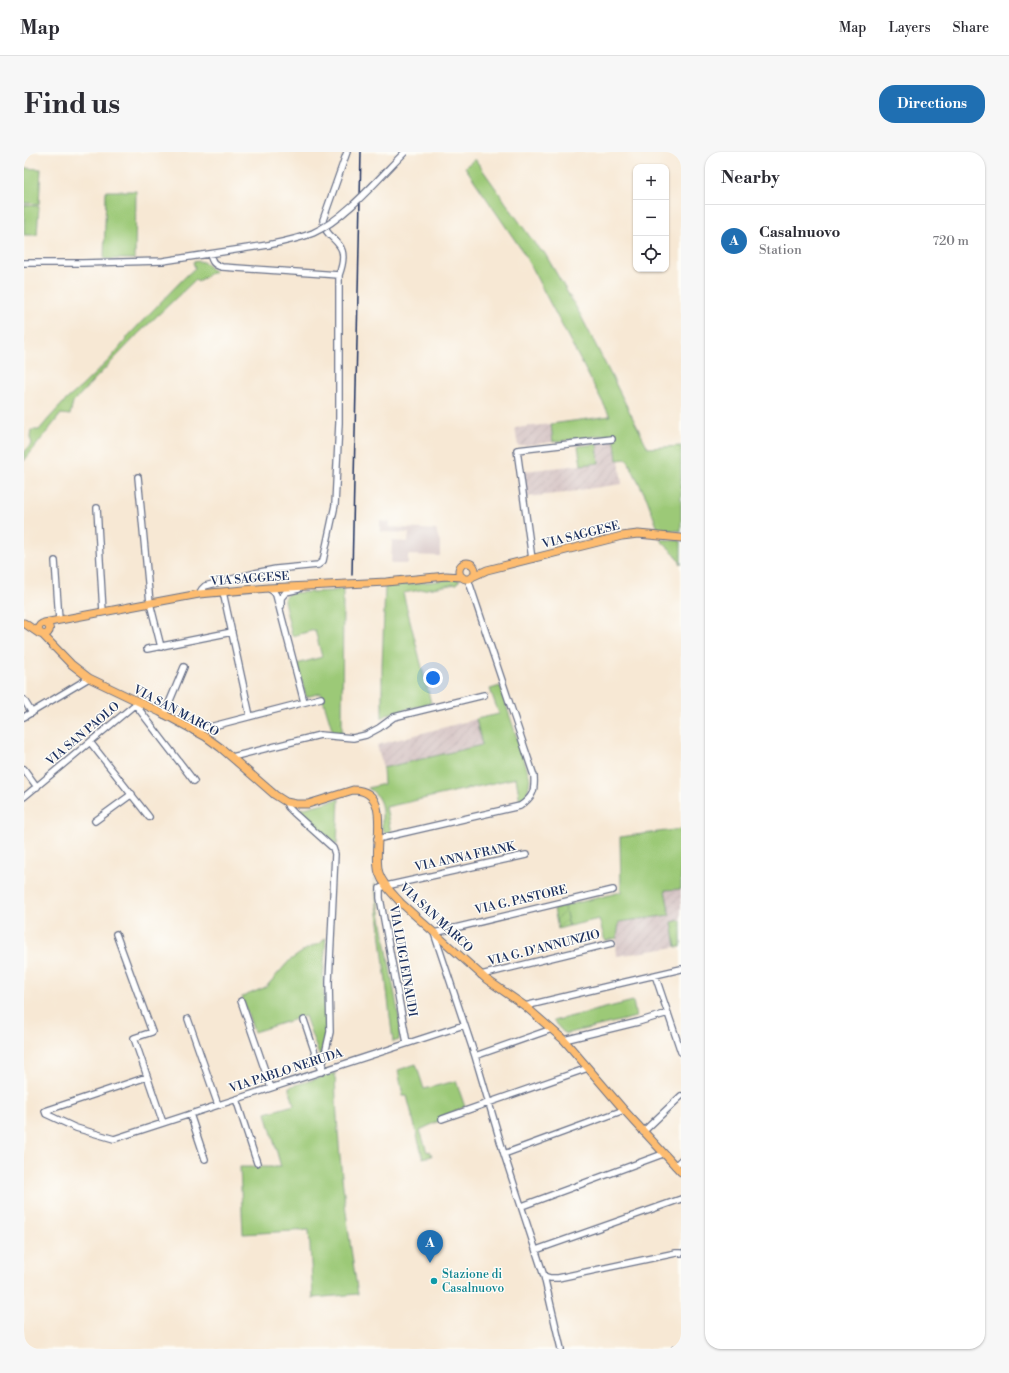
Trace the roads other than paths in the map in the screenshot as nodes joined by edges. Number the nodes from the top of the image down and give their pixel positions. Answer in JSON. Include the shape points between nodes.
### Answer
{"nodes":[{"id":1,"x":347,"y":152,"type":"edge"},
{"id":2,"x":405,"y":152,"type":"edge"},
{"id":3,"x":210,"y":254,"type":"junction"},
{"id":4,"x":24,"y":263,"type":"edge"},
{"id":5,"x":339,"y":275,"type":"junction"},
{"id":6,"x":612,"y":440,"type":"dead end"},
{"id":7,"x":138,"y":477,"type":"dead end"},
{"id":8,"x":97,"y":508,"type":"dead end"},
{"id":9,"x":681,"y":538,"type":"edge"},
{"id":10,"x":532,"y":558,"type":"junction"},
{"id":11,"x":54,"y":562,"type":"dead end"},
{"id":12,"x":461,"y":565,"type":"junction"},
{"id":13,"x":475,"y":567,"type":"junction"},
{"id":14,"x":487,"y":570,"type":"junction"},
{"id":15,"x":446,"y":576,"type":"junction"},
{"id":16,"x":468,"y":578,"type":"junction"},
{"id":17,"x":339,"y":584,"type":"junction"},
{"id":18,"x":268,"y":588,"type":"junction"},
{"id":19,"x":222,"y":592,"type":"junction"},
{"id":20,"x":199,"y":594,"type":"junction"},
{"id":21,"x":150,"y":603,"type":"junction"},
{"id":22,"x":103,"y":612,"type":"junction"},
{"id":23,"x":282,"y":614,"type":"junction"},
{"id":24,"x":58,"y":620,"type":"junction"},
{"id":25,"x":24,"y":623,"type":"edge"},
{"id":26,"x":44,"y":629,"type":"junction"},
{"id":27,"x":232,"y":632,"type":"junction"},
{"id":28,"x":160,"y":647,"type":"junction"},
{"id":29,"x":147,"y":649,"type":"dead end"},
{"id":30,"x":184,"y":667,"type":"dead end"},
{"id":31,"x":89,"y":678,"type":"junction"},
{"id":32,"x":484,"y":695,"type":"dead end"},
{"id":33,"x":321,"y":698,"type":"dead end"},
{"id":34,"x":24,"y":700,"type":"edge"},
{"id":35,"x":304,"y":702,"type":"junction"},
{"id":36,"x":137,"y":703,"type":"junction"},
{"id":37,"x":32,"y":713,"type":"junction"},
{"id":38,"x":164,"y":715,"type":"junction"},
{"id":39,"x":250,"y":716,"type":"junction"},
{"id":40,"x":24,"y":717,"type":"edge"},
{"id":41,"x":194,"y":731,"type":"junction"},
{"id":42,"x":90,"y":742,"type":"junction"},
{"id":43,"x":232,"y":757,"type":"junction"},
{"id":44,"x":24,"y":769,"type":"edge"},
{"id":45,"x":194,"y":781,"type":"dead end"},
{"id":46,"x":37,"y":787,"type":"junction"},
{"id":47,"x":132,"y":794,"type":"junction"},
{"id":48,"x":24,"y":797,"type":"edge"},
{"id":49,"x":286,"y":802,"type":"junction"},
{"id":50,"x":149,"y":817,"type":"dead end"},
{"id":51,"x":95,"y":821,"type":"dead end"},
{"id":52,"x":378,"y":839,"type":"junction"},
{"id":53,"x":526,"y":855,"type":"dead end"},
{"id":54,"x":386,"y":886,"type":"junction"},
{"id":55,"x":613,"y":890,"type":"dead end"},
{"id":56,"x":434,"y":933,"type":"junction"},
{"id":57,"x":116,"y":934,"type":"dead end"},
{"id":58,"x":612,"y":942,"type":"dead end"},
{"id":59,"x":681,"y":969,"type":"edge"},
{"id":60,"x":481,"y":975,"type":"junction"},
{"id":61,"x":655,"y":975,"type":"junction"},
{"id":62,"x":241,"y":1001,"type":"dead end"},
{"id":63,"x":525,"y":1006,"type":"junction"},
{"id":64,"x":668,"y":1013,"type":"junction"},
{"id":65,"x":188,"y":1019,"type":"dead end"},
{"id":66,"x":304,"y":1020,"type":"dead end"},
{"id":67,"x":464,"y":1025,"type":"junction"},
{"id":68,"x":552,"y":1029,"type":"junction"},
{"id":69,"x":564,"y":1040,"type":"junction"},
{"id":70,"x":407,"y":1043,"type":"junction"},
{"id":71,"x":681,"y":1052,"type":"edge"},
{"id":72,"x":475,"y":1056,"type":"junction"},
{"id":73,"x":588,"y":1068,"type":"junction"},
{"id":74,"x":321,"y":1072,"type":"junction"},
{"id":75,"x":147,"y":1077,"type":"junction"},
{"id":76,"x":270,"y":1088,"type":"junction"},
{"id":77,"x":681,"y":1096,"type":"edge"},
{"id":78,"x":236,"y":1099,"type":"junction"},
{"id":79,"x":489,"y":1102,"type":"junction"},
{"id":80,"x":218,"y":1105,"type":"junction"},
{"id":81,"x":624,"y":1110,"type":"junction"},
{"id":82,"x":190,"y":1114,"type":"junction"},
{"id":83,"x":442,"y":1119,"type":"dead end"},
{"id":84,"x":163,"y":1123,"type":"junction"},
{"id":85,"x":643,"y":1132,"type":"junction"},
{"id":86,"x":504,"y":1154,"type":"junction"},
{"id":87,"x":663,"y":1154,"type":"junction"},
{"id":88,"x":204,"y":1159,"type":"dead end"},
{"id":89,"x":681,"y":1160,"type":"edge"},
{"id":90,"x":257,"y":1163,"type":"dead end"},
{"id":91,"x":675,"y":1166,"type":"junction"},
{"id":92,"x":681,"y":1172,"type":"edge"},
{"id":93,"x":681,"y":1199,"type":"edge"},
{"id":94,"x":522,"y":1206,"type":"junction"},
{"id":95,"x":536,"y":1250,"type":"junction"},
{"id":96,"x":681,"y":1253,"type":"edge"},
{"id":97,"x":544,"y":1276,"type":"junction"},
{"id":98,"x":681,"y":1348,"type":"edge"},
{"id":99,"x":561,"y":1349,"type":"edge"},
{"id":100,"x":675,"y":1349,"type":"edge"}],
"edges":[{"from":1,"to":5,"type":"street","via":[[323,220],[327,232],[342,249],[342,267]]},
{"from":2,"to":3,"type":"street","bridge":true,"via":[[349,208],[313,232],[268,245]]},
{"from":3,"to":4,"type":"street","via":[[163,261]]},
{"from":3,"to":5,"type":"street","via":[[215,265],[222,267]]},
{"from":5,"to":20,"type":"street","via":[[336,497],[324,561],[318,565],[276,569],[222,581],[205,586]]},
{"from":6,"to":10,"type":"street","via":[[517,450]]},
{"from":7,"to":21,"type":"street"},
{"from":8,"to":22,"type":"street"},
{"from":9,"to":10,"type":"main road","name":"VIA SAGGESE","via":[[638,534],[622,536]]},
{"from":10,"to":14,"type":"main road","name":"VIA SAGGESE"},
{"from":11,"to":24,"type":"street"},
{"from":12,"to":13,"type":"main road","via":[[468,563]]},
{"from":12,"to":15,"type":"main road"},
{"from":12,"to":16,"type":"main road","via":[[459,573]]},
{"from":13,"to":14,"type":"main road"},
{"from":13,"to":16,"type":"main road","via":[[476,572]]},
{"from":14,"to":16,"type":"main road","name":"VIA SAGGESE"},
{"from":15,"to":16,"type":"main road","name":"VIA SAGGESE"},
{"from":15,"to":17,"type":"main road","name":"VIA SAGGESE"},
{"from":16,"to":52,"type":"street","via":[[534,776],[533,791],[528,800],[520,806]]},
{"from":17,"to":18,"type":"main road","name":"VIA SAGGESE"},
{"from":17,"to":23,"type":"street","via":[[286,592],[281,598]]},
{"from":18,"to":19,"type":"main road","name":"VIA SAGGESE"},
{"from":18,"to":23,"type":"street","via":[[276,595]]},
{"from":19,"to":20,"type":"main road","name":"VIA SAGGESE"},
{"from":19,"to":27,"type":"street"},
{"from":20,"to":21,"type":"main road","name":"VIA SAGGESE"},
{"from":21,"to":22,"type":"main road","name":"VIA SAGGESE"},
{"from":21,"to":28,"type":"street"},
{"from":22,"to":24,"type":"main road","name":"VIA SAGGESE"},
{"from":23,"to":35,"type":"street"},
{"from":24,"to":26,"type":"main road","name":"VIA SAGGESE"},
{"from":25,"to":26,"type":"main road"},
{"from":26,"to":31,"type":"main road","name":"VIA SAN MARCO","via":[[54,648]]},
{"from":27,"to":28,"type":"street"},
{"from":27,"to":39,"type":"street"},
{"from":28,"to":29,"type":"street"},
{"from":30,"to":38,"type":"street"},
{"from":31,"to":36,"type":"main road","name":"VIA SAN MARCO"},
{"from":31,"to":37,"type":"street"},
{"from":32,"to":43,"type":"street","via":[[394,717],[379,728],[359,737],[320,735]]},
{"from":33,"to":35,"type":"street"},
{"from":34,"to":37,"type":"street"},
{"from":35,"to":39,"type":"street"},
{"from":36,"to":38,"type":"main road","name":"VIA SAN MARCO"},
{"from":36,"to":42,"type":"street","name":"VIA SAN PAOLO"},
{"from":36,"to":45,"type":"street"},
{"from":37,"to":40,"type":"street"},
{"from":38,"to":41,"type":"main road","name":"VIA SAN MARCO"},
{"from":39,"to":41,"type":"street"},
{"from":41,"to":43,"type":"main road","name":"VIA SAN MARCO"},
{"from":42,"to":46,"type":"street","name":"VIA SAN PAOLO"},
{"from":42,"to":47,"type":"street"},
{"from":43,"to":49,"type":"main road","name":"VIA SAN MARCO"},
{"from":44,"to":46,"type":"street"},
{"from":46,"to":48,"type":"street","name":"VIA SAN PAOLO"},
{"from":47,"to":50,"type":"street"},
{"from":47,"to":51,"type":"street"},
{"from":49,"to":52,"type":"main road","name":"VIA SAN MARCO","via":[[308,804],[353,790],[367,792],[376,803]]},
{"from":49,"to":74,"type":"street","via":[[335,854],[329,982],[330,1032]]},
{"from":52,"to":54,"type":"main road","name":"VIA SAN MARCO","via":[[379,873]]},
{"from":53,"to":54,"type":"street","name":"VIA ANNA FRANK"},
{"from":54,"to":56,"type":"main road","name":"VIA SAN MARCO"},
{"from":54,"to":70,"type":"street","name":"VIA LUIGI EINAUDI","via":[[380,888],[380,898]]},
{"from":55,"to":56,"type":"street","name":"VIA G. PASTORE"},
{"from":56,"to":60,"type":"main road","name":"VIA SAN MARCO"},
{"from":56,"to":67,"type":"street"},
{"from":57,"to":75,"type":"street","via":[[152,1032],[134,1038]]},
{"from":58,"to":60,"type":"street","name":"VIA G. D'ANNUNZIO"},
{"from":59,"to":61,"type":"street"},
{"from":60,"to":63,"type":"main road","name":"VIA SAN MARCO"},
{"from":61,"to":63,"type":"street"},
{"from":61,"to":64,"type":"street"},
{"from":62,"to":76,"type":"street"},
{"from":63,"to":68,"type":"main road","name":"VIA SAN MARCO"},
{"from":64,"to":69,"type":"street"},
{"from":64,"to":71,"type":"street"},
{"from":65,"to":80,"type":"street"},
{"from":66,"to":74,"type":"street"},
{"from":67,"to":70,"type":"street","name":"VIA PABLO NERUDA"},
{"from":67,"to":72,"type":"street"},
{"from":68,"to":69,"type":"main road","name":"VIA SAN MARCO"},
{"from":68,"to":72,"type":"street"},
{"from":69,"to":73,"type":"main road","name":"VIA SAN MARCO"},
{"from":70,"to":74,"type":"street","name":"VIA PABLO NERUDA"},
{"from":72,"to":79,"type":"street"},
{"from":73,"to":79,"type":"street"},
{"from":73,"to":81,"type":"main road","name":"VIA SAN MARCO"},
{"from":74,"to":76,"type":"street","name":"VIA PABLO NERUDA"},
{"from":75,"to":84,"type":"street"},
{"from":75,"to":84,"type":"street","name":"VIA PABLO NERUDA","via":[[45,1111],[46,1114],[76,1128],[114,1139]]},
{"from":76,"to":78,"type":"street","name":"VIA PABLO NERUDA"},
{"from":77,"to":85,"type":"street"},
{"from":78,"to":80,"type":"street","name":"VIA PABLO NERUDA"},
{"from":78,"to":90,"type":"street"},
{"from":79,"to":83,"type":"street"},
{"from":79,"to":86,"type":"street"},
{"from":80,"to":82,"type":"street","name":"VIA PABLO NERUDA"},
{"from":81,"to":85,"type":"main road","name":"VIA SAN MARCO"},
{"from":81,"to":86,"type":"street"},
{"from":82,"to":84,"type":"street","name":"VIA PABLO NERUDA"},
{"from":82,"to":88,"type":"street"},
{"from":85,"to":87,"type":"main road","name":"VIA SAN MARCO"},
{"from":86,"to":94,"type":"street"},
{"from":87,"to":91,"type":"main road","name":"VIA SAN MARCO"},
{"from":87,"to":94,"type":"street"},
{"from":89,"to":91,"type":"street"},
{"from":91,"to":92,"type":"main road","name":"VIA SAN MARCO"},
{"from":93,"to":95,"type":"street"},
{"from":94,"to":95,"type":"street"},
{"from":95,"to":97,"type":"street"},
{"from":96,"to":97,"type":"street","via":[[558,1278]]},
{"from":97,"to":99,"type":"street"},
{"from":98,"to":100,"type":"street"}]}
